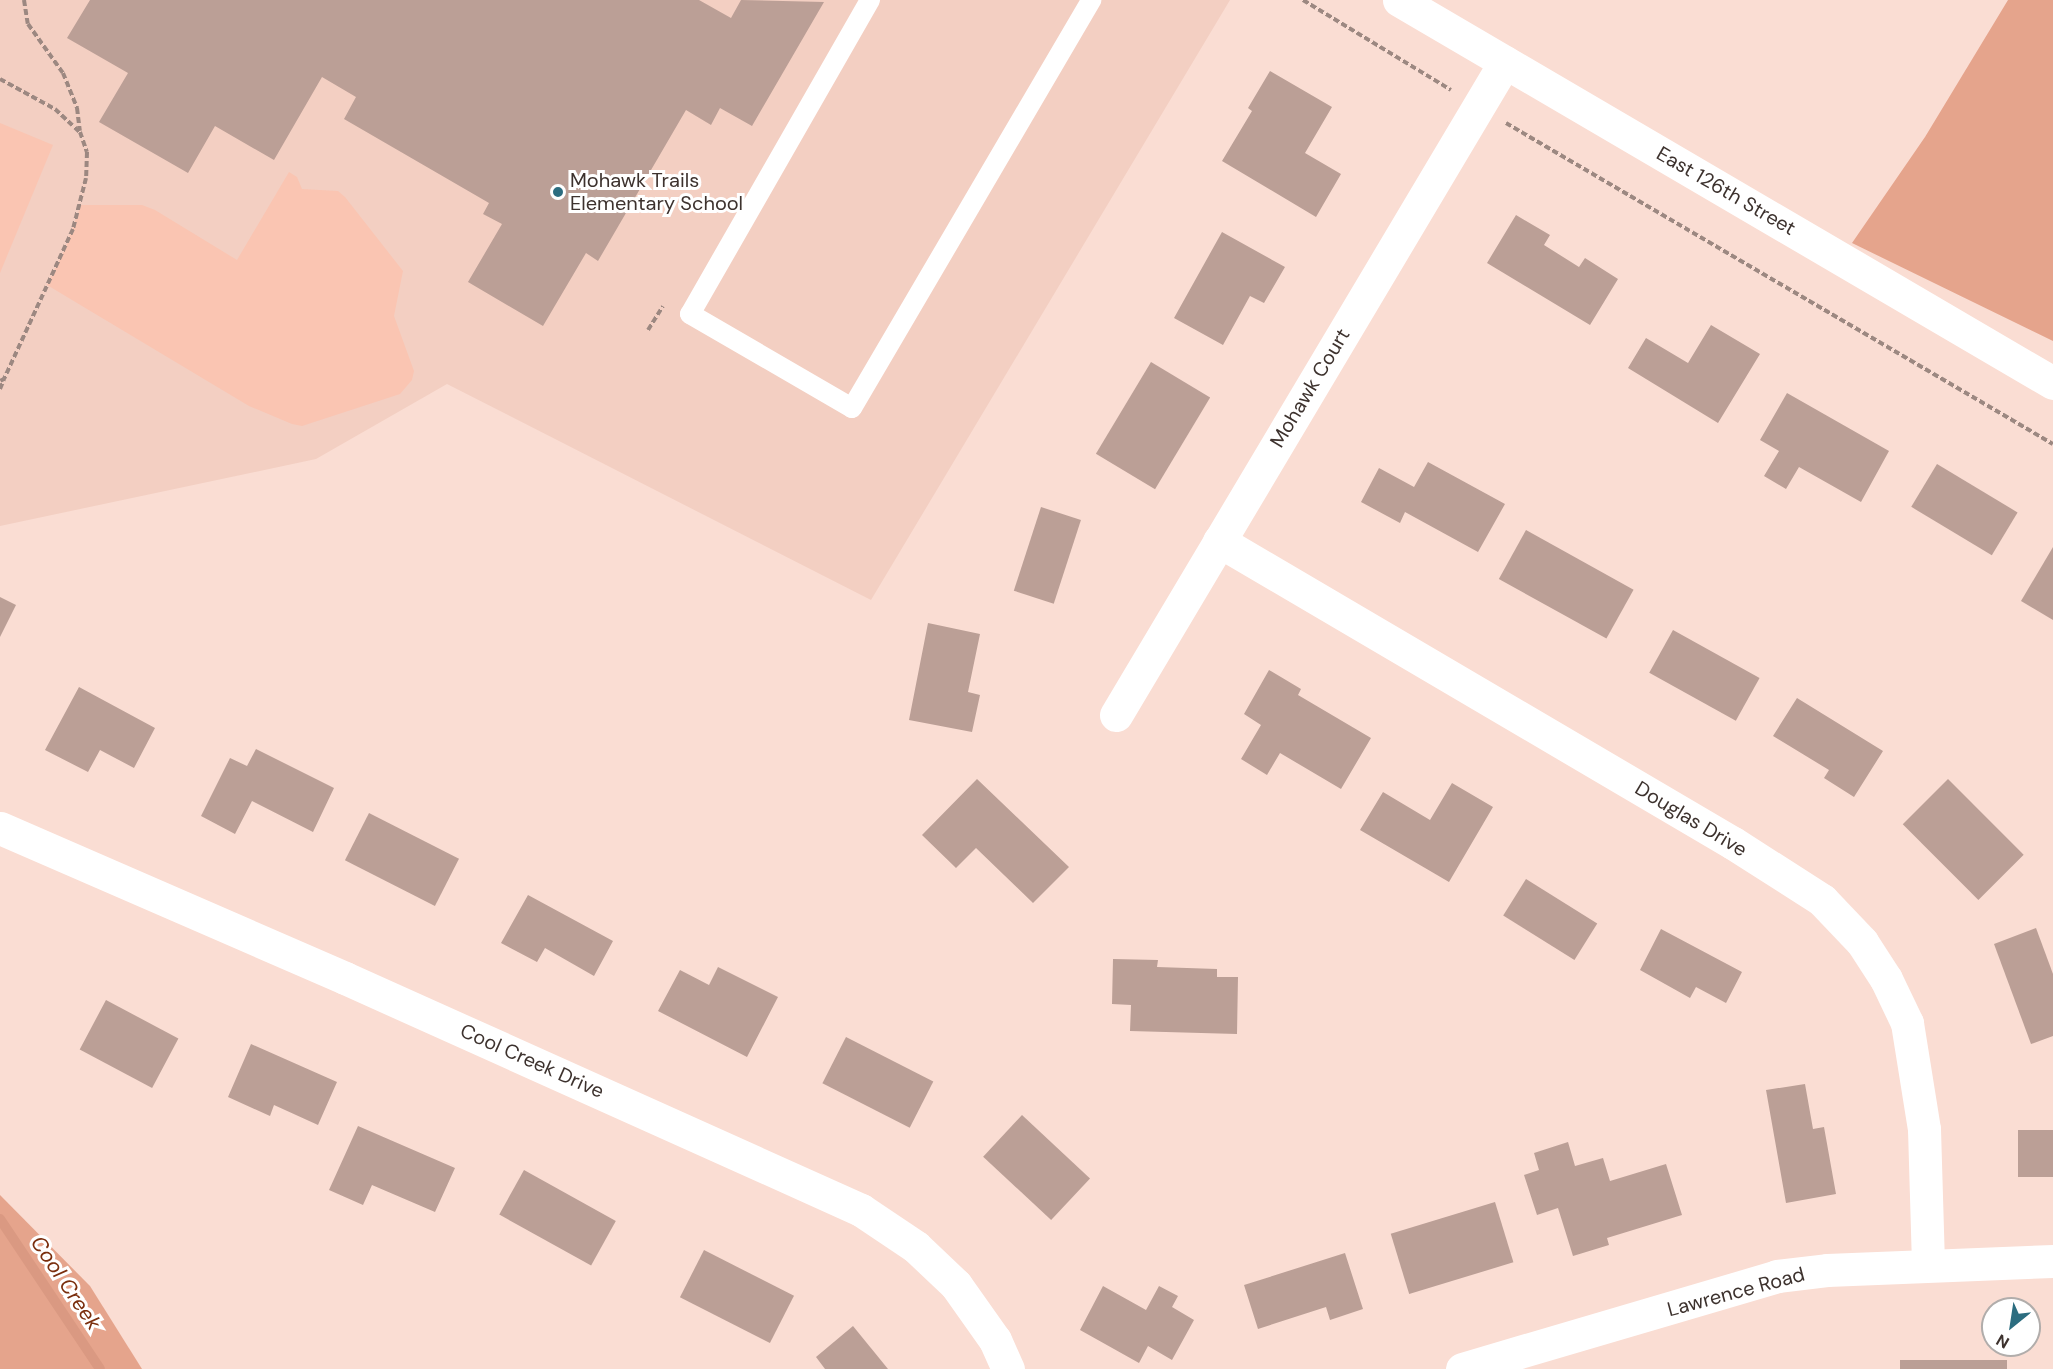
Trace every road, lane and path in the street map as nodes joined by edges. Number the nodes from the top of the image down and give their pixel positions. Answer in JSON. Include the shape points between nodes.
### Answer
{"nodes":[{"id":1,"x":24,"y":0,"type":"edge"},
{"id":2,"x":870,"y":0,"type":"edge"},
{"id":3,"x":1091,"y":0,"type":"edge"},
{"id":4,"x":1303,"y":0,"type":"edge"},
{"id":5,"x":1399,"y":0,"type":"edge"},
{"id":6,"x":1505,"y":62,"type":"junction"},
{"id":7,"x":0,"y":79,"type":"edge"},
{"id":8,"x":1478,"y":107,"type":"junction"},
{"id":9,"x":80,"y":132,"type":"junction"},
{"id":10,"x":2,"y":380,"type":"edge"},
{"id":11,"x":2053,"y":383,"type":"edge"},
{"id":12,"x":0,"y":389,"type":"edge"},
{"id":13,"x":2053,"y":444,"type":"edge"},
{"id":14,"x":1219,"y":541,"type":"junction"},
{"id":15,"x":1116,"y":715,"type":"dead end"},
{"id":16,"x":0,"y":828,"type":"edge"},
{"id":17,"x":2053,"y":1261,"type":"edge"},
{"id":18,"x":1928,"y":1264,"type":"junction"},
{"id":19,"x":1008,"y":1369,"type":"edge"},
{"id":20,"x":1462,"y":1369,"type":"edge"}],
"edges":[{"from":1,"to":9,"type":"path","via":[[28,24],[63,73],[77,108]]},
{"from":2,"to":3,"type":"lane","via":[[690,314],[852,408]]},
{"from":4,"to":8,"type":"path"},
{"from":5,"to":6,"type":"street","name":"East 126th Street"},
{"from":6,"to":8,"type":"street","name":"Mohawk Court"},
{"from":6,"to":11,"type":"street","name":"East 126th Street"},
{"from":7,"to":9,"type":"path","via":[[55,110]]},
{"from":8,"to":13,"type":"path"},
{"from":8,"to":14,"type":"street","name":"Mohawk Court"},
{"from":9,"to":10,"type":"path","via":[[87,152],[81,205],[65,249]]},
{"from":10,"to":12,"type":"path"},
{"from":14,"to":15,"type":"street","name":"Mohawk Court"},
{"from":14,"to":18,"type":"street","name":"Douglas Drive","via":[[1822,900],[1862,942],[1886,979],[1907,1023],[1924,1129]]},
{"from":16,"to":19,"type":"street","name":"Cool Creek Drive","via":[[861,1210],[916,1247],[956,1285],[995,1341]]},
{"from":17,"to":18,"type":"street","name":"Lawrence Road"},
{"from":18,"to":20,"type":"street","name":"Lawrence Road","via":[[1777,1276]]}]}
